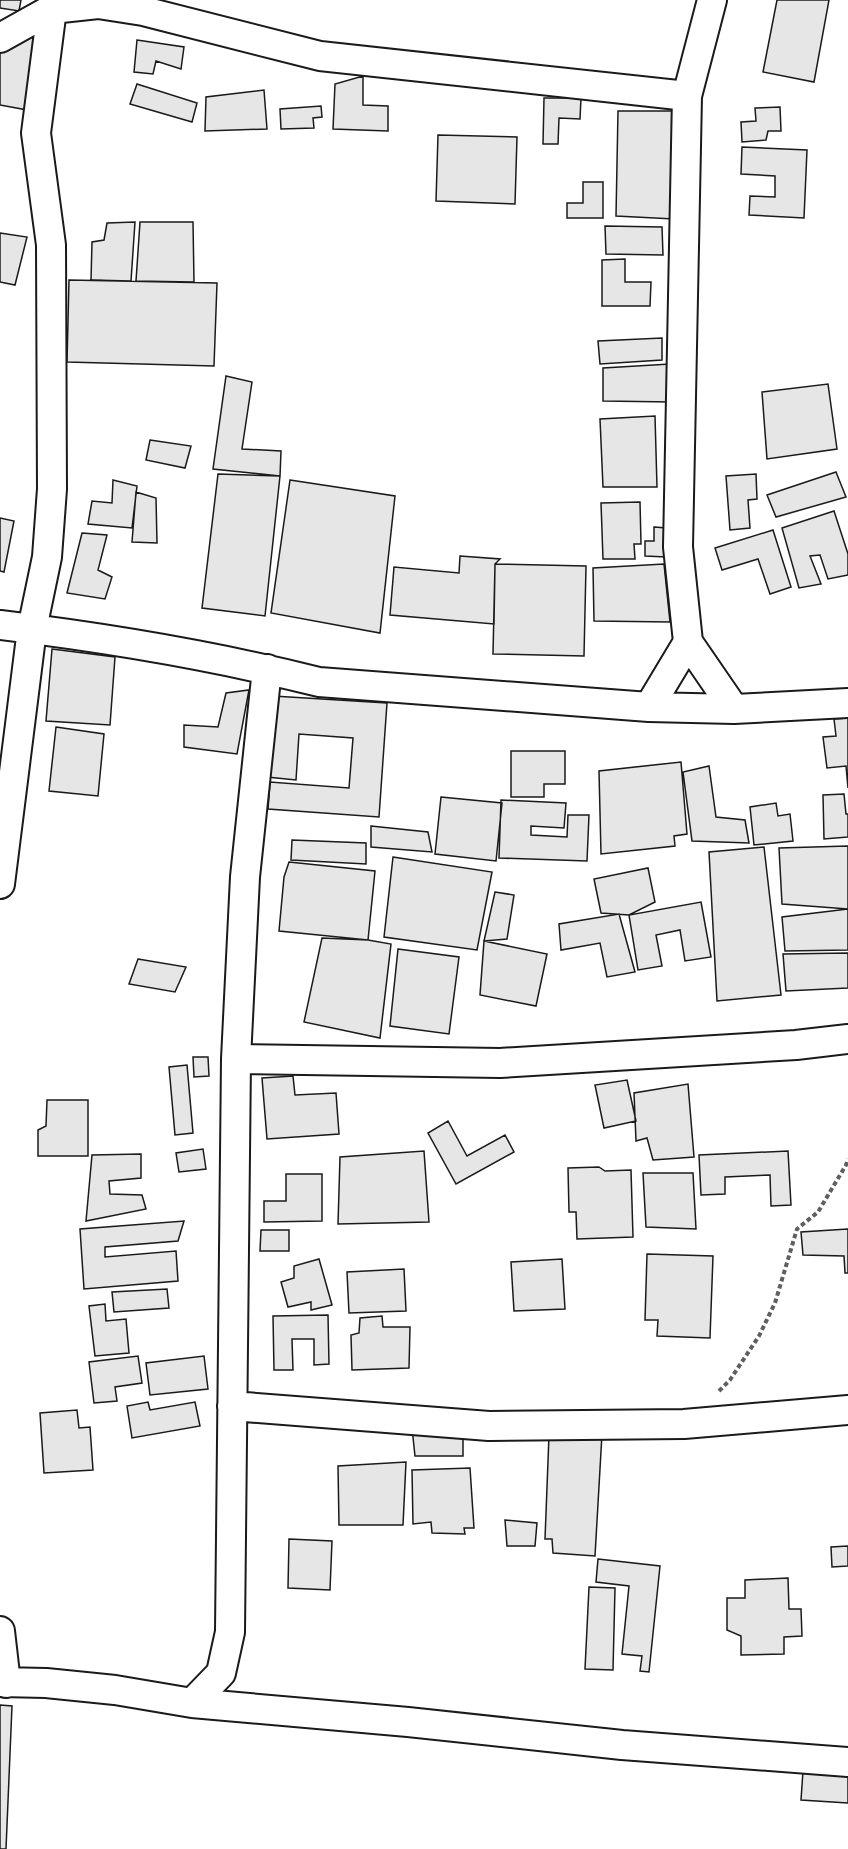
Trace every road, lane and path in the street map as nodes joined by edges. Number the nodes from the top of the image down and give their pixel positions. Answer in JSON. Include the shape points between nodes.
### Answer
{"nodes":[{"id":1,"x":712,"y":0,"type":"edge"},
{"id":2,"x":52,"y":9,"type":"junction"},
{"id":3,"x":0,"y":38,"type":"edge"},
{"id":4,"x":687,"y":96,"type":"junction"},
{"id":5,"x":0,"y":625,"type":"edge"},
{"id":6,"x":32,"y":629,"type":"junction"},
{"id":7,"x":688,"y":642,"type":"junction"},
{"id":8,"x":267,"y":669,"type":"junction"},
{"id":9,"x":848,"y":703,"type":"edge"},
{"id":10,"x":649,"y":707,"type":"junction"},
{"id":11,"x":734,"y":709,"type":"junction"},
{"id":12,"x":0,"y":884,"type":"edge"},
{"id":13,"x":848,"y":1039,"type":"edge"},
{"id":14,"x":236,"y":1059,"type":"junction"},
{"id":15,"x":848,"y":1159,"type":"edge"},
{"id":16,"x":232,"y":1406,"type":"junction"},
{"id":17,"x":848,"y":1410,"type":"edge"},
{"id":18,"x":684,"y":1424,"type":"junction"},
{"id":19,"x":0,"y":1631,"type":"edge"},
{"id":20,"x":3,"y":1682,"type":"edge"},
{"id":21,"x":192,"y":1703,"type":"junction"},
{"id":22,"x":848,"y":1762,"type":"edge"}],
"edges":[{"from":1,"to":4,"type":"street"},
{"from":2,"to":3,"type":"street"},
{"from":2,"to":4,"type":"street","via":[[98,4],[143,10],[320,56]]},
{"from":2,"to":6,"type":"street","via":[[36,133],[51,245],[52,489],[47,557]]},
{"from":4,"to":7,"type":"street","via":[[678,547]]},
{"from":5,"to":6,"type":"street"},
{"from":6,"to":8,"type":"street"},
{"from":6,"to":12,"type":"street"},
{"from":7,"to":10,"type":"street"},
{"from":7,"to":11,"type":"street"},
{"from":8,"to":10,"type":"street","via":[[319,682]]},
{"from":8,"to":14,"type":"street","via":[[245,877]]},
{"from":9,"to":11,"type":"street"},
{"from":10,"to":11,"type":"street"},
{"from":13,"to":14,"type":"street","via":[[500,1063]]},
{"from":14,"to":16,"type":"street"},
{"from":15,"to":18,"type":"path","via":[[818,1212],[797,1229],[775,1303],[759,1336],[730,1380]]},
{"from":16,"to":18,"type":"street","via":[[489,1426]]},
{"from":16,"to":21,"type":"street","via":[[230,1632],[221,1673]]},
{"from":17,"to":18,"type":"street"},
{"from":19,"to":20,"type":"street"},
{"from":20,"to":21,"type":"street","via":[[115,1690]]},
{"from":21,"to":22,"type":"street","via":[[622,1745]]}]}
